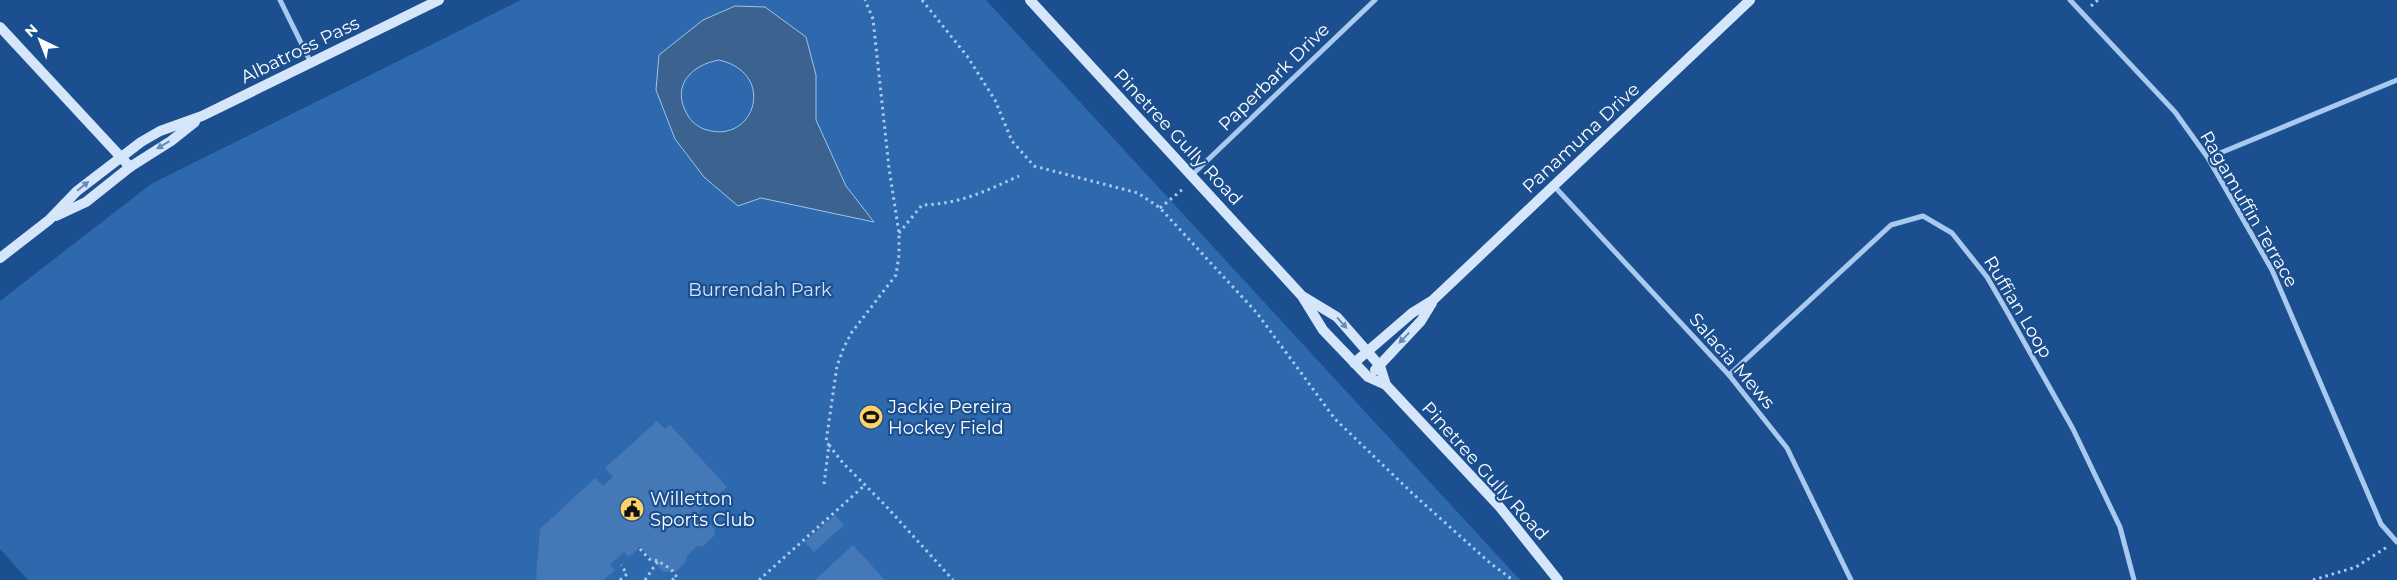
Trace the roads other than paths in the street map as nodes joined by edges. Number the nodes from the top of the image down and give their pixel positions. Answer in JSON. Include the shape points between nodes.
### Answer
{"nodes":[{"id":1,"x":280,"y":0,"type":"edge"},
{"id":2,"x":439,"y":0,"type":"edge"},
{"id":3,"x":1030,"y":0,"type":"edge"},
{"id":4,"x":1375,"y":0,"type":"edge"},
{"id":5,"x":1750,"y":0,"type":"edge"},
{"id":6,"x":2070,"y":0,"type":"edge"},
{"id":7,"x":0,"y":27,"type":"edge"},
{"id":8,"x":311,"y":64,"type":"junction"},
{"id":9,"x":2397,"y":80,"type":"edge"},
{"id":10,"x":202,"y":116,"type":"junction"},
{"id":11,"x":120,"y":156,"type":"junction"},
{"id":12,"x":2208,"y":158,"type":"junction"},
{"id":13,"x":130,"y":167,"type":"junction"},
{"id":14,"x":1192,"y":174,"type":"junction"},
{"id":15,"x":1554,"y":186,"type":"junction"},
{"id":16,"x":49,"y":220,"type":"junction"},
{"id":17,"x":0,"y":258,"type":"edge"},
{"id":18,"x":1302,"y":296,"type":"junction"},
{"id":19,"x":1434,"y":300,"type":"junction"},
{"id":20,"x":1366,"y":351,"type":"junction"},
{"id":21,"x":1354,"y":363,"type":"junction"},
{"id":22,"x":1380,"y":366,"type":"junction"},
{"id":23,"x":1729,"y":375,"type":"junction"},
{"id":24,"x":1368,"y":377,"type":"junction"},
{"id":25,"x":1386,"y":385,"type":"junction"},
{"id":26,"x":2397,"y":542,"type":"edge"},
{"id":27,"x":1558,"y":580,"type":"edge"},
{"id":28,"x":1851,"y":580,"type":"edge"},
{"id":29,"x":2134,"y":580,"type":"edge"}],
"edges":[{"from":1,"to":8,"type":"street"},
{"from":2,"to":8,"type":"street","name":"Albatross Pass"},
{"from":3,"to":14,"type":"street","name":"Pinetree Gully Road"},
{"from":4,"to":14,"type":"street","name":"Paperbark Drive"},
{"from":5,"to":15,"type":"street","name":"Panamuna Drive"},
{"from":6,"to":12,"type":"street","name":"Ragamuffin Terrace","via":[[2175,112]]},
{"from":7,"to":11,"type":"street"},
{"from":8,"to":10,"type":"street","name":"Albatross Pass"},
{"from":9,"to":12,"type":"street"},
{"from":10,"to":11,"type":"street","name":"Albatross Pass","via":[[160,131]]},
{"from":10,"to":13,"type":"street","name":"Albatross Pass","one_way":true},
{"from":11,"to":13,"type":"street"},
{"from":16,"to":11,"type":"street","name":"Albatross Pass","one_way":true,"via":[[77,191]]},
{"from":12,"to":26,"type":"street","name":"Ragamuffin Terrace","via":[[2272,270],[2381,524]]},
{"from":13,"to":16,"type":"street","name":"Albatross Pass","via":[[86,202]]},
{"from":14,"to":18,"type":"street","name":"Pinetree Gully Road"},
{"from":15,"to":19,"type":"street","name":"Panamuna Drive"},
{"from":15,"to":23,"type":"street","name":"Salacia Mews"},
{"from":16,"to":17,"type":"street","name":"Albatross Pass"},
{"from":18,"to":20,"type":"street","name":"Pinetree Gully Road","one_way":true,"via":[[1337,317]]},
{"from":18,"to":21,"type":"street","name":"Pinetree Gully Road","via":[[1323,330]]},
{"from":19,"to":20,"type":"street","name":"Panamuna Drive","via":[[1412,313]]},
{"from":19,"to":22,"type":"street","name":"Panamuna Drive","one_way":true,"via":[[1421,321]]},
{"from":20,"to":21,"type":"street","name":"Panamuna Drive"},
{"from":20,"to":22,"type":"street","name":"Pinetree Gully Road"},
{"from":21,"to":24,"type":"street","name":"Pinetree Gully Road"},
{"from":22,"to":24,"type":"street","name":"Panamuna Drive"},
{"from":22,"to":25,"type":"street","name":"Pinetree Gully Road"},
{"from":23,"to":28,"type":"street","name":"Salacia Mews","via":[[1787,448]]},
{"from":23,"to":29,"type":"street","name":"Ruffian Loop","via":[[1890,225],[1924,216],[1952,232],[1987,277],[2005,308],[2074,429],[2120,528]]},
{"from":24,"to":25,"type":"street","name":"Pinetree Gully Road"},
{"from":25,"to":27,"type":"street","name":"Pinetree Gully Road","via":[[1499,506]]}]}
